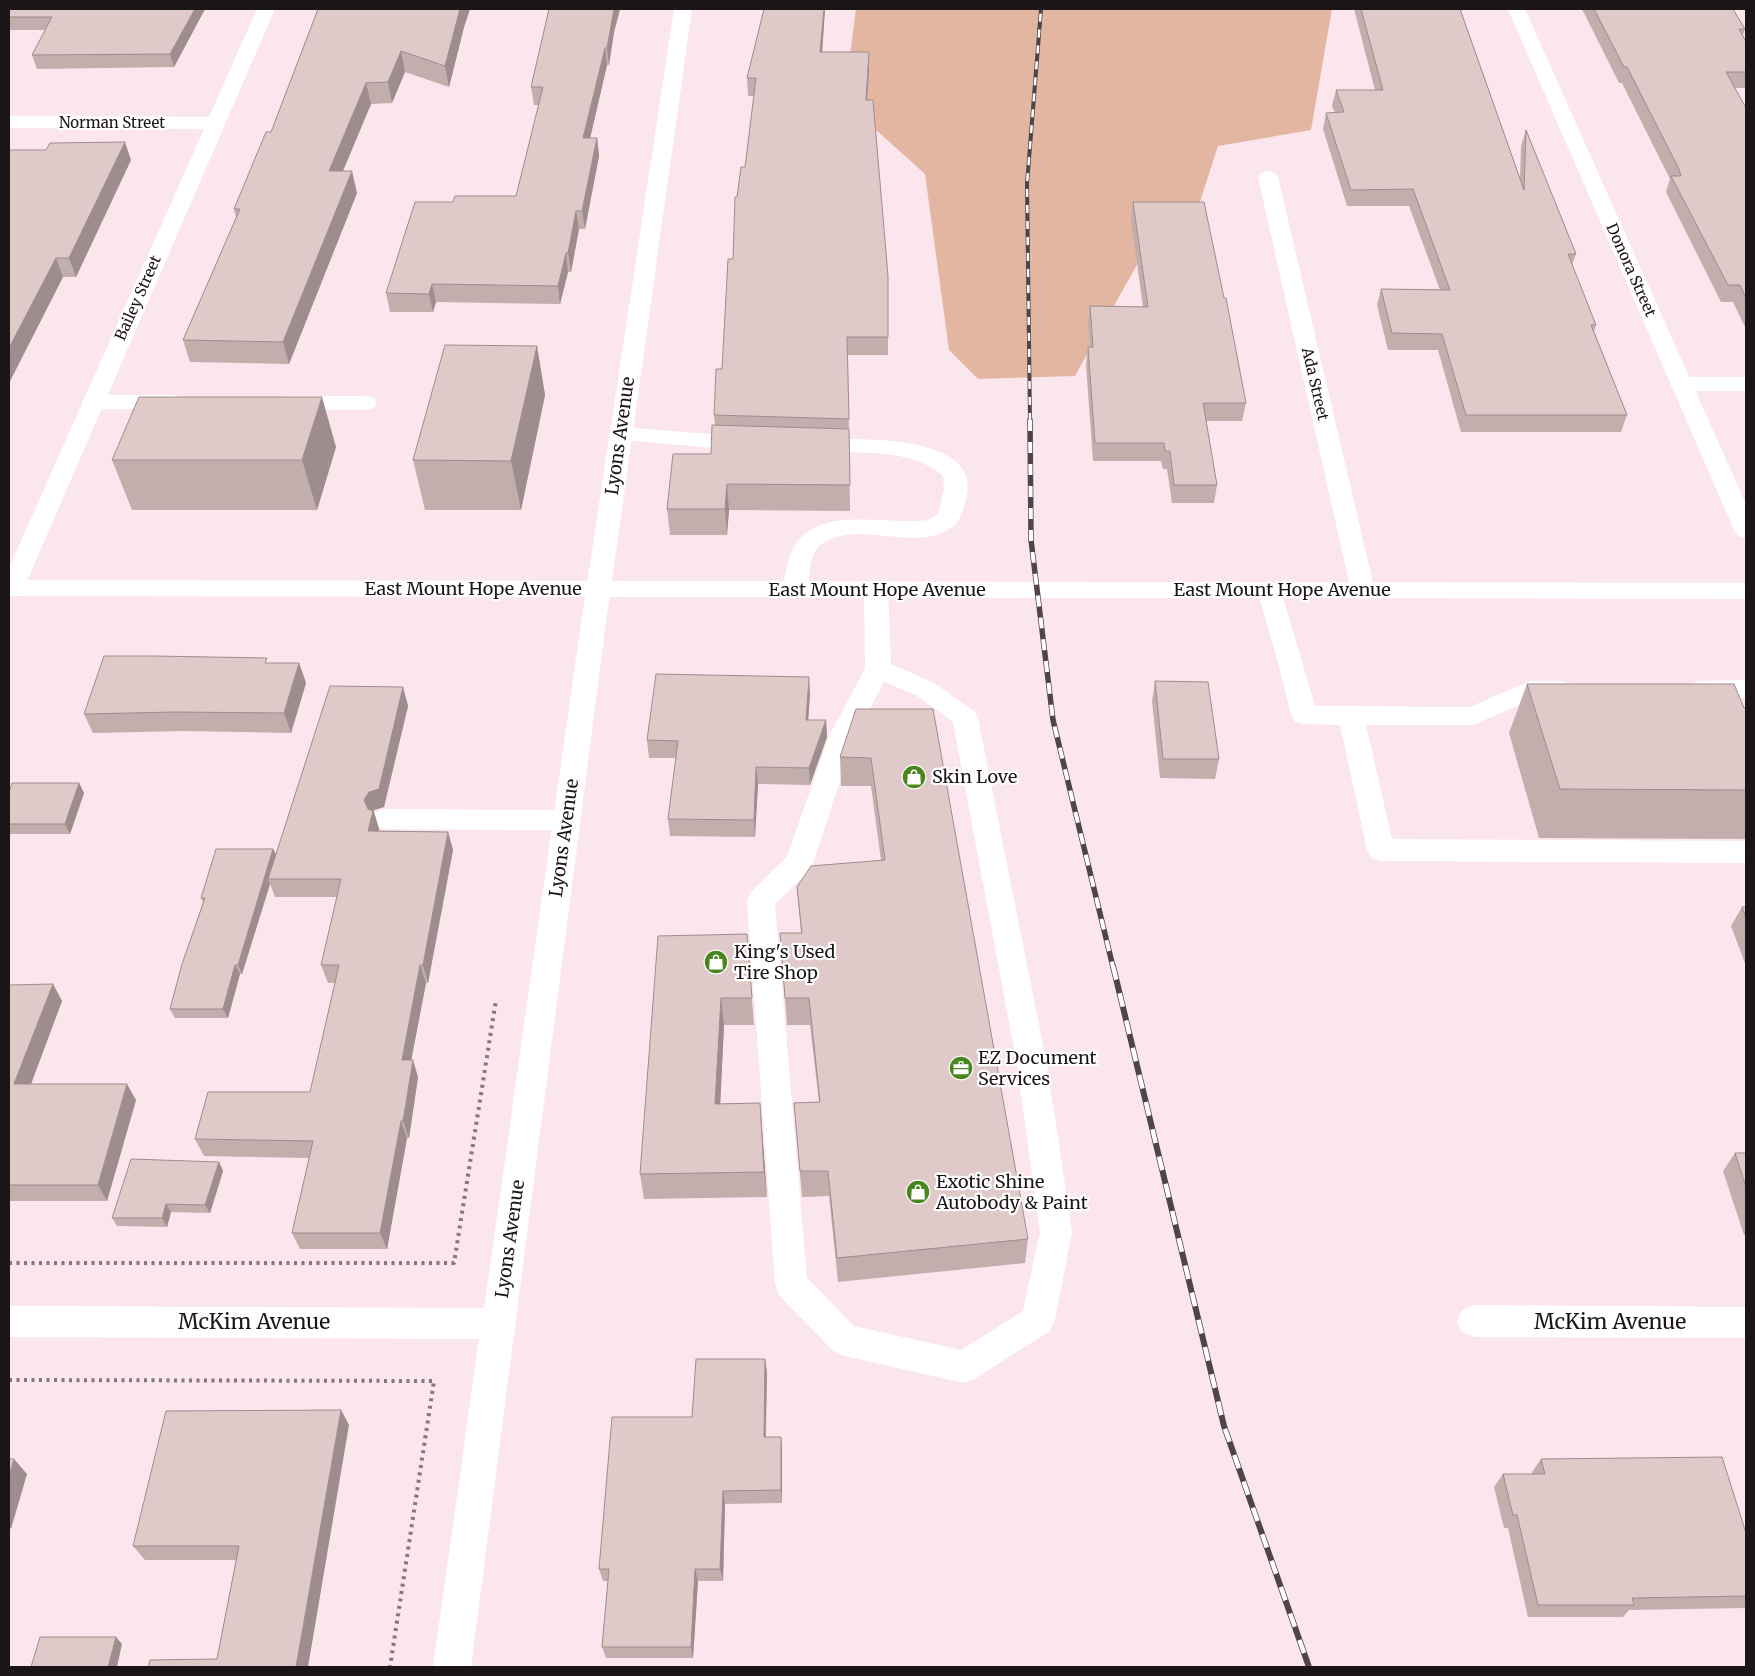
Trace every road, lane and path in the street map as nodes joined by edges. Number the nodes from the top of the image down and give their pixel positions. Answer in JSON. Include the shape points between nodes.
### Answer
{"nodes":[{"id":1,"x":266,"y":9,"type":"edge"},
{"id":2,"x":683,"y":9,"type":"edge"},
{"id":3,"x":1516,"y":9,"type":"edge"},
{"id":4,"x":9,"y":122,"type":"edge"},
{"id":5,"x":215,"y":123,"type":"junction"},
{"id":6,"x":1268,"y":177,"type":"dead end"},
{"id":7,"x":1682,"y":384,"type":"junction"},
{"id":8,"x":1746,"y":384,"type":"edge"},
{"id":9,"x":93,"y":402,"type":"junction"},
{"id":10,"x":198,"y":402,"type":"edge"},
{"id":11,"x":267,"y":403,"type":"edge"},
{"id":12,"x":366,"y":403,"type":"dead end"},
{"id":13,"x":620,"y":434,"type":"junction"},
{"id":14,"x":1746,"y":530,"type":"edge"},
{"id":15,"x":10,"y":588,"type":"edge"},
{"id":16,"x":598,"y":589,"type":"junction"},
{"id":17,"x":794,"y":590,"type":"junction"},
{"id":18,"x":876,"y":590,"type":"junction"},
{"id":19,"x":1269,"y":590,"type":"junction"},
{"id":20,"x":1363,"y":591,"type":"junction"},
{"id":21,"x":1746,"y":591,"type":"edge"},
{"id":22,"x":878,"y":669,"type":"junction"},
{"id":23,"x":1589,"y":690,"type":"edge"},
{"id":24,"x":1678,"y":690,"type":"edge"},
{"id":25,"x":1746,"y":690,"type":"edge"},
{"id":26,"x":1351,"y":716,"type":"junction"},
{"id":27,"x":385,"y":819,"type":"dead end"},
{"id":28,"x":566,"y":820,"type":"junction"},
{"id":29,"x":1746,"y":852,"type":"edge"},
{"id":30,"x":497,"y":997,"type":"dead end"},
{"id":31,"x":9,"y":1263,"type":"edge"},
{"id":32,"x":9,"y":1321,"type":"edge"},
{"id":33,"x":1474,"y":1321,"type":"dead end"},
{"id":34,"x":1746,"y":1323,"type":"edge"},
{"id":35,"x":499,"y":1324,"type":"junction"},
{"id":36,"x":9,"y":1380,"type":"edge"},
{"id":37,"x":390,"y":1667,"type":"edge"},
{"id":38,"x":452,"y":1667,"type":"edge"}],
"edges":[{"from":1,"to":5,"type":"street","name":"Bailey Street"},
{"from":2,"to":13,"type":"street","name":"Lyons Avenue"},
{"from":3,"to":7,"type":"street","name":"Donora Street"},
{"from":4,"to":5,"type":"street","name":"Norman Street"},
{"from":5,"to":9,"type":"street","name":"Bailey Street"},
{"from":6,"to":20,"type":"street","name":"Ada Street"},
{"from":7,"to":8,"type":"street"},
{"from":7,"to":14,"type":"street","name":"Donora Street"},
{"from":9,"to":10,"type":"street"},
{"from":9,"to":15,"type":"street","name":"Bailey Street"},
{"from":11,"to":12,"type":"street"},
{"from":13,"to":16,"type":"street","name":"Lyons Avenue"},
{"from":13,"to":17,"type":"street","via":[[780,446],[886,447],[925,454],[942,461],[954,473],[957,488],[950,516],[944,523],[928,528],[856,526],[829,530],[806,545]]},
{"from":15,"to":16,"type":"street","name":"East Mount Hope Avenue"},
{"from":16,"to":17,"type":"street","name":"East Mount Hope Avenue"},
{"from":16,"to":28,"type":"street","name":"Lyons Avenue"},
{"from":17,"to":18,"type":"street","name":"East Mount Hope Avenue"},
{"from":18,"to":19,"type":"street","name":"East Mount Hope Avenue"},
{"from":18,"to":22,"type":"street"},
{"from":19,"to":20,"type":"street","name":"East Mount Hope Avenue"},
{"from":19,"to":26,"type":"street","via":[[1304,715]]},
{"from":20,"to":21,"type":"street","name":"East Mount Hope Avenue"},
{"from":22,"to":22,"type":"street","via":[[842,736],[799,863],[761,900],[791,1284],[845,1340],[964,1367],[1038,1320],[1056,1232],[1032,1065],[965,718],[925,689]]},
{"from":23,"to":26,"type":"street","via":[[1530,690],[1473,716]]},
{"from":24,"to":25,"type":"street"},
{"from":26,"to":29,"type":"street","via":[[1381,850]]},
{"from":27,"to":28,"type":"street"},
{"from":28,"to":35,"type":"street","name":"Lyons Avenue"},
{"from":30,"to":31,"type":"path","via":[[454,1263]]},
{"from":32,"to":35,"type":"street","name":"McKim Avenue"},
{"from":33,"to":34,"type":"street","name":"McKim Avenue"},
{"from":35,"to":38,"type":"street","name":"Lyons Avenue"},
{"from":36,"to":37,"type":"path","via":[[434,1381]]}]}
